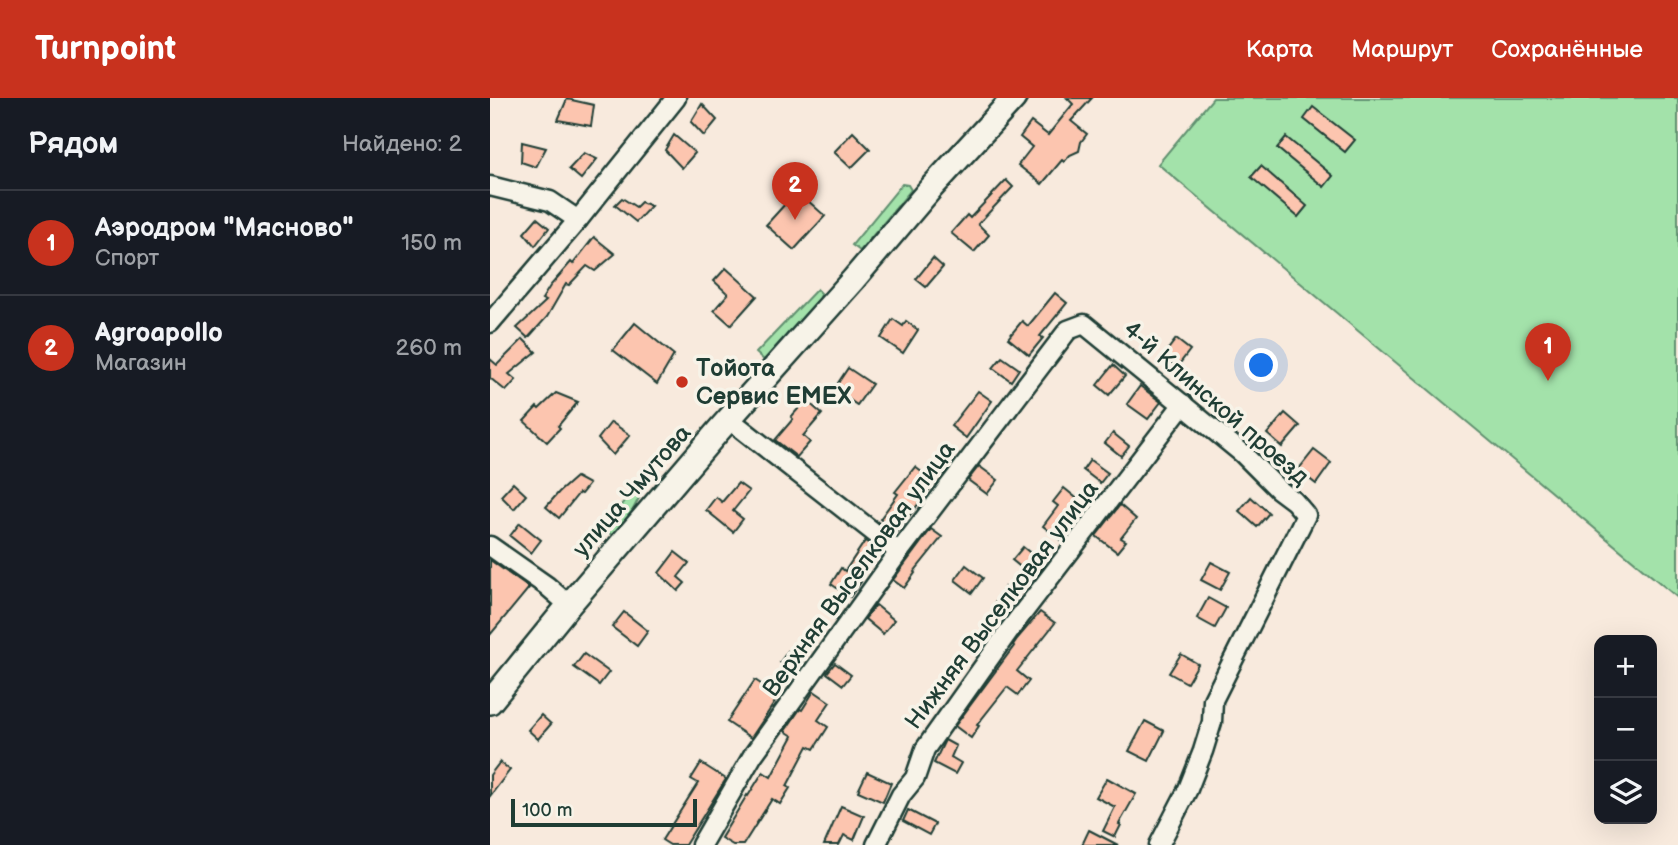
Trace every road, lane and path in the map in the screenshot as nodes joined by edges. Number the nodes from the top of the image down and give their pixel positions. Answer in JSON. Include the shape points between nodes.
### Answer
{"nodes":[{"id":1,"x":677,"y":98,"type":"edge"},
{"id":2,"x":1014,"y":98,"type":"edge"},
{"id":3,"x":490,"y":186,"type":"edge"},
{"id":4,"x":578,"y":220,"type":"junction"},
{"id":5,"x":490,"y":323,"type":"edge"},
{"id":6,"x":1068,"y":330,"type":"joint"},
{"id":7,"x":1183,"y":404,"type":"junction"},
{"id":8,"x":729,"y":419,"type":"junction"},
{"id":9,"x":490,"y":546,"type":"edge"},
{"id":10,"x":899,"y":552,"type":"junction"},
{"id":11,"x":569,"y":605,"type":"junction"},
{"id":12,"x":490,"y":702,"type":"edge"},
{"id":13,"x":701,"y":845,"type":"edge"},
{"id":14,"x":876,"y":845,"type":"edge"},
{"id":15,"x":1159,"y":845,"type":"edge"}],
"edges":[{"from":1,"to":4,"type":"street"},
{"from":2,"to":8,"type":"main road","name":"улица Чмутова"},
{"from":3,"to":4,"type":"street","via":[[550,201]]},
{"from":4,"to":5,"type":"street"},
{"from":6,"to":7,"type":"street","name":"4-й Клинской проезд","via":[[1084,324]]},
{"from":6,"to":10,"type":"street","name":"Верхняя Выселковая улица"},
{"from":7,"to":14,"type":"street","name":"Нижняя Выселковая улица","via":[[1007,632],[925,749],[915,778],[901,795]]},
{"from":7,"to":15,"type":"street","name":"4-й Клинской проезд","via":[[1306,515],[1213,700],[1203,751]]},
{"from":8,"to":10,"type":"street"},
{"from":8,"to":11,"type":"main road","name":"улица Чмутова"},
{"from":9,"to":11,"type":"street"},
{"from":10,"to":13,"type":"street","name":"Верхняя Выселковая улица","via":[[753,755]]},
{"from":11,"to":12,"type":"main road","name":"улица Чмутова"}]}
